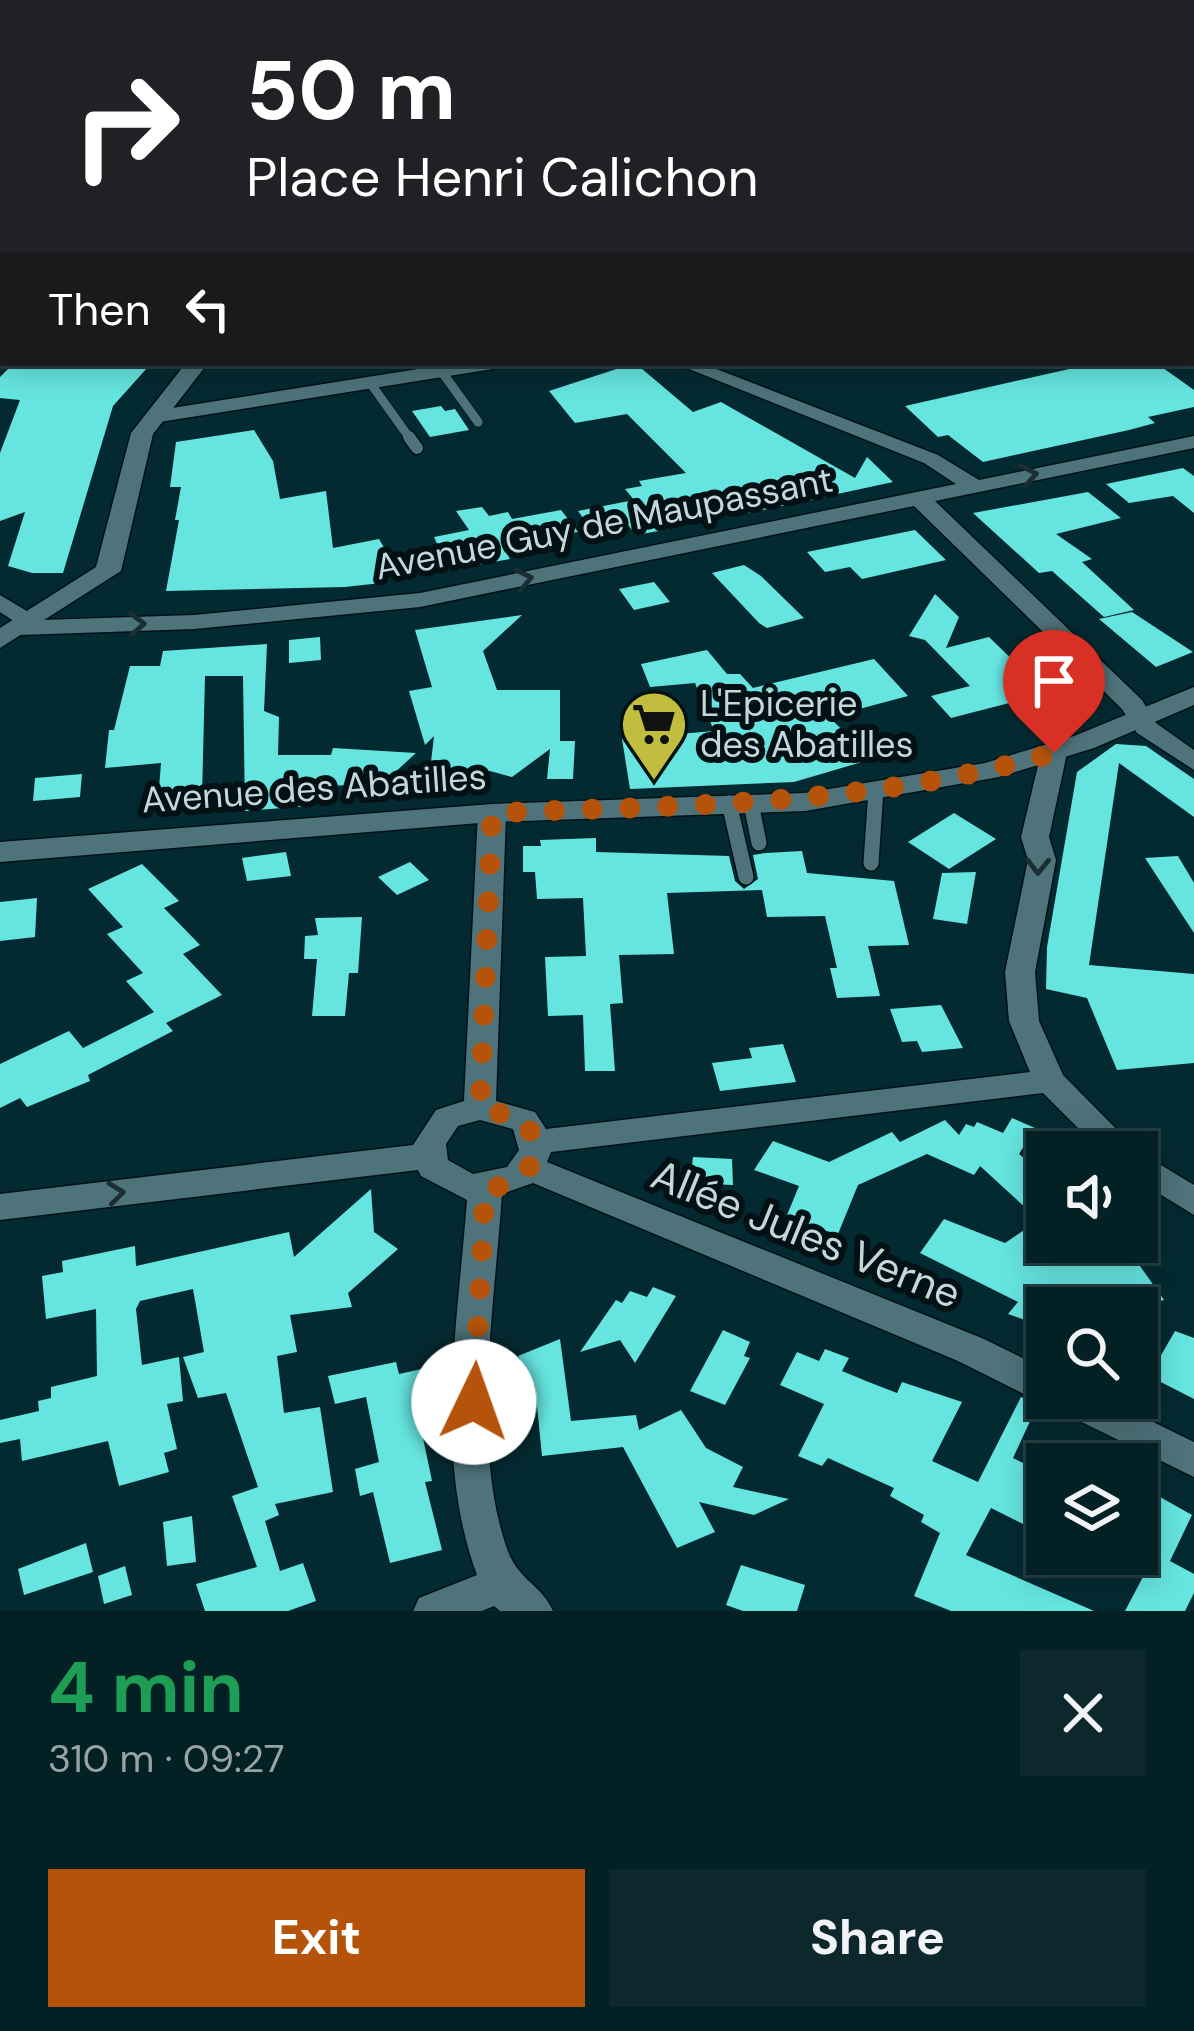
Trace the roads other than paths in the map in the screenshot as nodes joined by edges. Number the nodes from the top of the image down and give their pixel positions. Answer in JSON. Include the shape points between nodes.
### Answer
{"nodes":[{"id":1,"x":195,"y":366,"type":"edge"},
{"id":2,"x":477,"y":366,"type":"edge"},
{"id":3,"x":692,"y":366,"type":"edge"},
{"id":4,"x":442,"y":372,"type":"junction"},
{"id":5,"x":371,"y":384,"type":"junction"},
{"id":6,"x":153,"y":417,"type":"junction"},
{"id":7,"x":478,"y":422,"type":"dead end"},
{"id":8,"x":1194,"y":442,"type":"edge"},
{"id":9,"x":417,"y":448,"type":"dead end"},
{"id":10,"x":974,"y":486,"type":"junction"},
{"id":11,"x":919,"y":498,"type":"junction"},
{"id":12,"x":0,"y":602,"type":"edge"},
{"id":13,"x":17,"y":630,"type":"edge"},
{"id":14,"x":1194,"y":695,"type":"edge"},
{"id":15,"x":1140,"y":719,"type":"junction"},
{"id":16,"x":1054,"y":753,"type":"junction"},
{"id":17,"x":1194,"y":762,"type":"edge"},
{"id":18,"x":876,"y":790,"type":"junction"},
{"id":19,"x":740,"y":803,"type":"junction"},
{"id":20,"x":492,"y":813,"type":"junction"},
{"id":21,"x":759,"y":843,"type":"dead end"},
{"id":22,"x":0,"y":852,"type":"edge"},
{"id":23,"x":871,"y":863,"type":"dead end"},
{"id":24,"x":746,"y":877,"type":"dead end"},
{"id":25,"x":1050,"y":1082,"type":"junction"},
{"id":26,"x":480,"y":1108,"type":"junction"},
{"id":27,"x":1100,"y":1131,"type":"edge"},
{"id":28,"x":533,"y":1155,"type":"junction"},
{"id":29,"x":428,"y":1156,"type":"junction"},
{"id":30,"x":1158,"y":1177,"type":"edge"},
{"id":31,"x":485,"y":1189,"type":"junction"},
{"id":32,"x":1194,"y":1202,"type":"edge"},
{"id":33,"x":0,"y":1207,"type":"edge"},
{"id":34,"x":1026,"y":1378,"type":"edge"},
{"id":35,"x":1111,"y":1419,"type":"edge"},
{"id":36,"x":1194,"y":1460,"type":"edge"},
{"id":37,"x":500,"y":1585,"type":"junction"},
{"id":38,"x":433,"y":1611,"type":"edge"},
{"id":39,"x":533,"y":1611,"type":"edge"}],
"edges":[{"from":1,"to":6,"type":"street"},
{"from":2,"to":4,"type":"street"},
{"from":3,"to":10,"type":"street","via":[[931,459]]},
{"from":4,"to":5,"type":"street"},
{"from":4,"to":7,"type":"lane"},
{"from":5,"to":6,"type":"street"},
{"from":5,"to":9,"type":"lane"},
{"from":6,"to":13,"type":"street","via":[[142,433],[108,571]]},
{"from":10,"to":8,"type":"street","name":"Avenue Guy de Maupassant","one_way":true},
{"from":10,"to":11,"type":"street","name":"Avenue Guy de Maupassant"},
{"from":13,"to":11,"type":"street","name":"Avenue Guy de Maupassant","one_way":true,"via":[[420,600]]},
{"from":11,"to":15,"type":"street"},
{"from":12,"to":13,"type":"street"},
{"from":14,"to":15,"type":"street","name":"Avenue des Abatilles"},
{"from":15,"to":16,"type":"street","name":"Avenue des Abatilles"},
{"from":15,"to":17,"type":"street"},
{"from":16,"to":18,"type":"street","name":"Avenue des Abatilles"},
{"from":16,"to":25,"type":"street","one_way":true,"via":[[1020,972],[1024,1021]]},
{"from":18,"to":19,"type":"street","name":"Avenue des Abatilles"},
{"from":18,"to":23,"type":"lane"},
{"from":19,"to":20,"type":"street","name":"Avenue des Abatilles"},
{"from":19,"to":21,"type":"lane"},
{"from":19,"to":24,"type":"lane"},
{"from":20,"to":22,"type":"street","name":"Avenue des Abatilles"},
{"from":20,"to":26,"type":"street"},
{"from":25,"to":27,"type":"street"},
{"from":25,"to":28,"type":"street"},
{"from":26,"to":28,"type":"street","via":[[524,1120]]},
{"from":26,"to":29,"type":"street","via":[[435,1129]]},
{"from":28,"to":31,"type":"street","via":[[502,1186]]},
{"from":28,"to":34,"type":"street","name":"Allée Jules Verne"},
{"from":29,"to":31,"type":"street","via":[[441,1177]]},
{"from":33,"to":29,"type":"street","one_way":true},
{"from":30,"to":32,"type":"street"},
{"from":31,"to":37,"type":"street","via":[[475,1511]]},
{"from":35,"to":36,"type":"street"},
{"from":37,"to":38,"type":"street"},
{"from":37,"to":39,"type":"street"}]}
